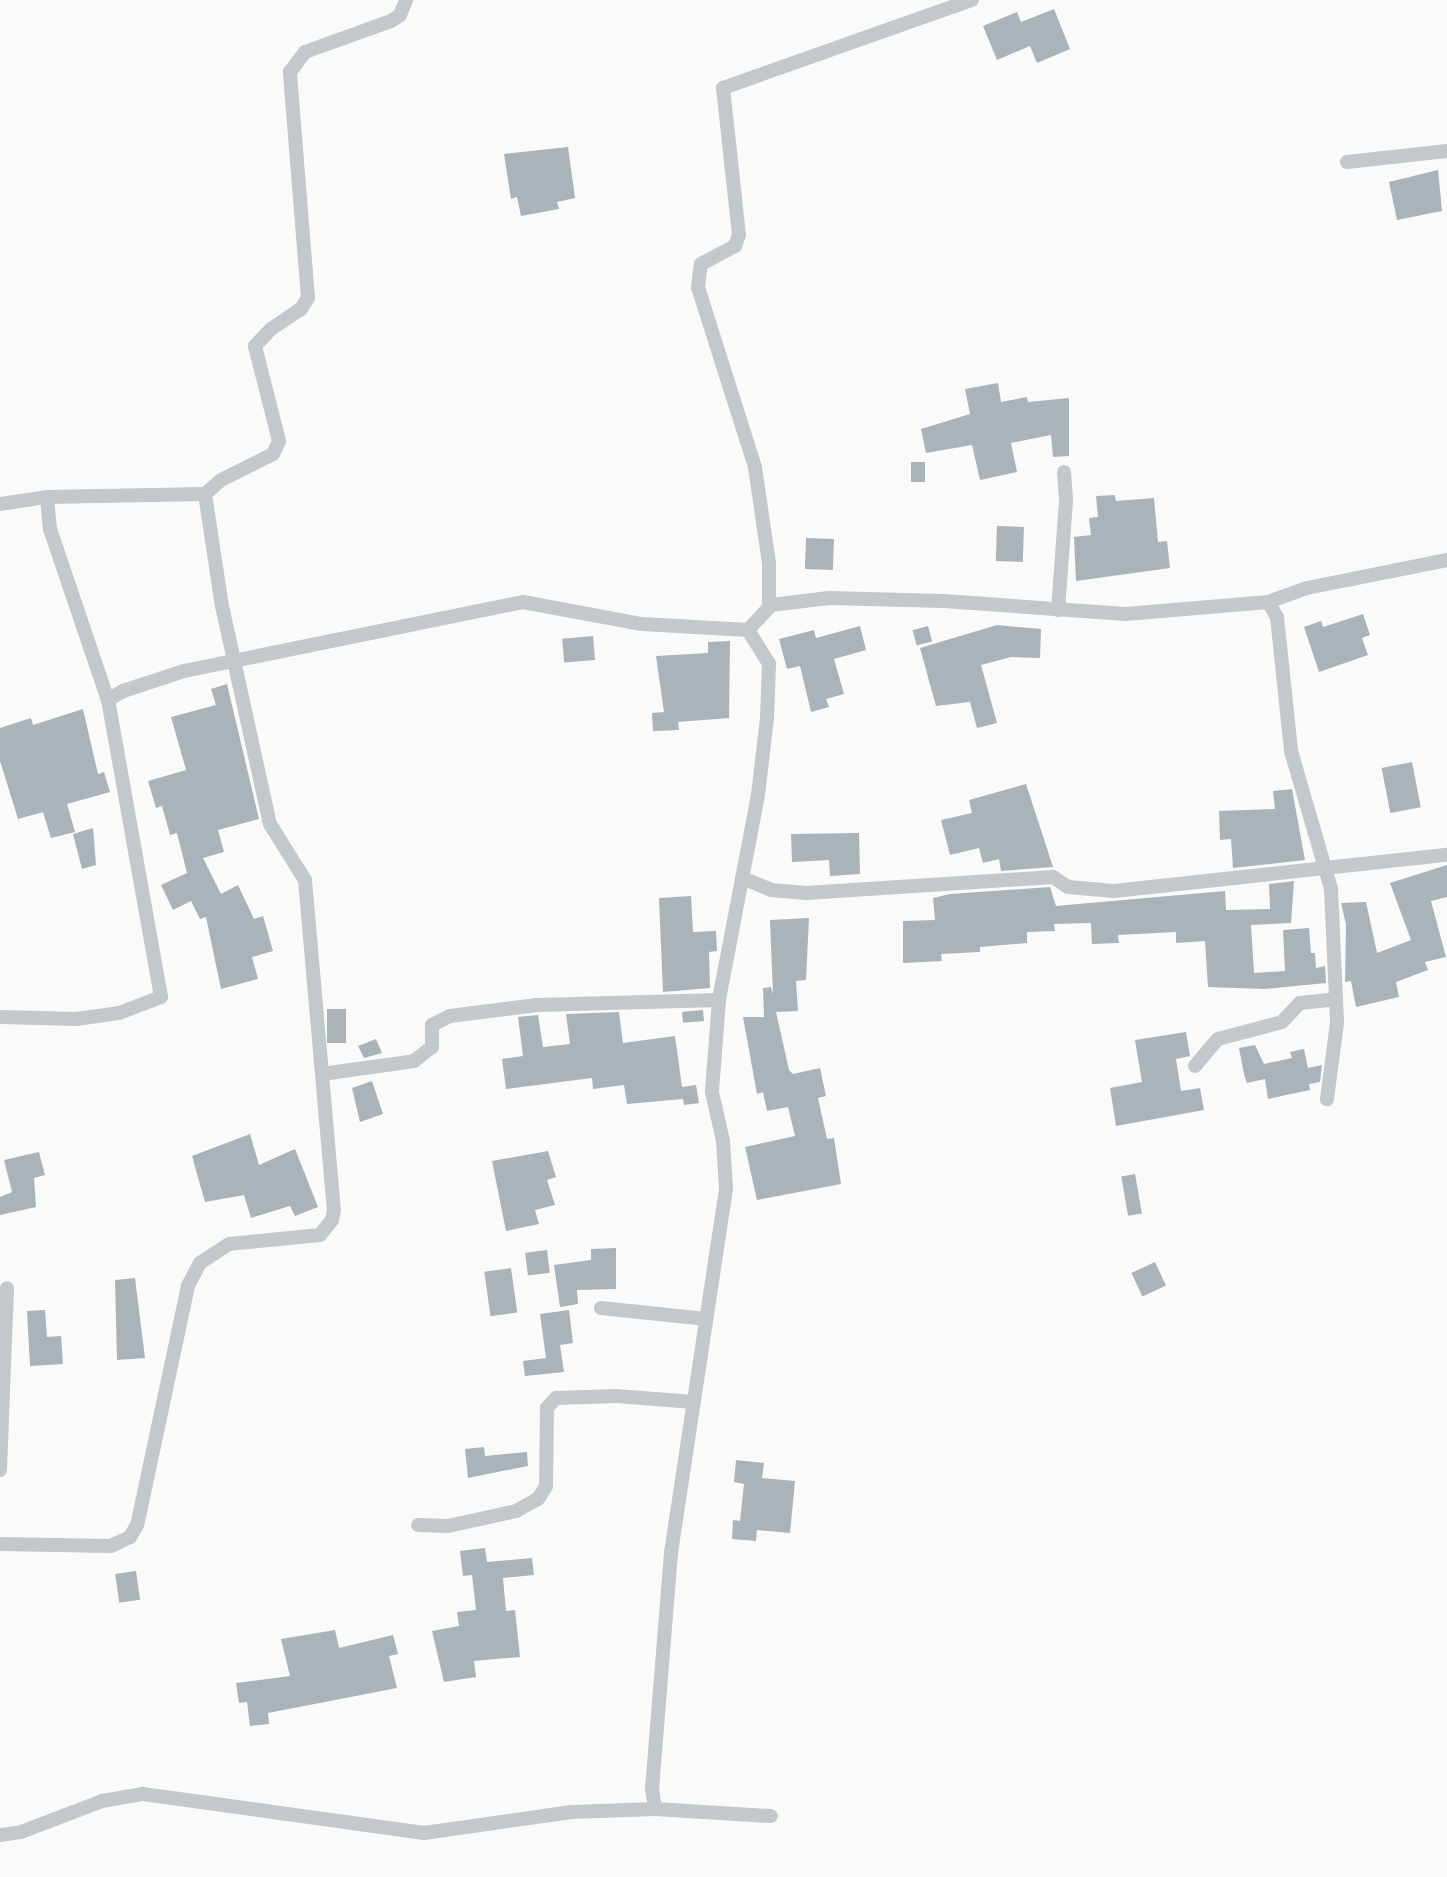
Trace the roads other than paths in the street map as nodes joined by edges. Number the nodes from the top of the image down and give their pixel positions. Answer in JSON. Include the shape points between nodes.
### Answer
{"nodes":[{"id":1,"x":406,"y":0,"type":"edge"},
{"id":2,"x":972,"y":0,"type":"edge"},
{"id":3,"x":1447,"y":152,"type":"edge"},
{"id":4,"x":1347,"y":162,"type":"dead end"},
{"id":5,"x":1064,"y":472,"type":"dead end"},
{"id":6,"x":205,"y":494,"type":"junction"},
{"id":7,"x":47,"y":498,"type":"junction"},
{"id":8,"x":0,"y":504,"type":"edge"},
{"id":9,"x":1447,"y":560,"type":"edge"},
{"id":10,"x":1268,"y":602,"type":"junction"},
{"id":11,"x":769,"y":607,"type":"junction"},
{"id":12,"x":1058,"y":610,"type":"junction"},
{"id":13,"x":748,"y":629,"type":"junction"},
{"id":14,"x":235,"y":661,"type":"junction"},
{"id":15,"x":108,"y":701,"type":"junction"},
{"id":16,"x":1447,"y":855,"type":"edge"},
{"id":17,"x":1328,"y":870,"type":"junction"},
{"id":18,"x":742,"y":878,"type":"junction"},
{"id":19,"x":1336,"y":999,"type":"junction"},
{"id":20,"x":719,"y":1000,"type":"junction"},
{"id":21,"x":0,"y":1017,"type":"edge"},
{"id":22,"x":1195,"y":1066,"type":"dead end"},
{"id":23,"x":322,"y":1074,"type":"junction"},
{"id":24,"x":1327,"y":1099,"type":"dead end"},
{"id":25,"x":8,"y":1288,"type":"dead end"},
{"id":26,"x":601,"y":1308,"type":"dead end"},
{"id":27,"x":706,"y":1319,"type":"junction"},
{"id":28,"x":694,"y":1402,"type":"junction"},
{"id":29,"x":0,"y":1470,"type":"edge"},
{"id":30,"x":418,"y":1525,"type":"dead end"},
{"id":31,"x":0,"y":1544,"type":"edge"},
{"id":32,"x":655,"y":1810,"type":"junction"},
{"id":33,"x":771,"y":1816,"type":"dead end"},
{"id":34,"x":0,"y":1835,"type":"edge"}],
"edges":[{"from":1,"to":6,"type":"street","via":[[400,15],[391,20],[305,51],[290,72],[308,298],[255,346],[279,441],[273,454],[221,480]]},
{"from":2,"to":11,"type":"street","via":[[723,88],[739,235],[735,246],[701,264],[698,287],[755,467],[767,551]]},
{"from":3,"to":4,"type":"street"},
{"from":5,"to":12,"type":"street"},
{"from":6,"to":7,"type":"street"},
{"from":6,"to":14,"type":"street"},
{"from":7,"to":8,"type":"street"},
{"from":7,"to":15,"type":"street","via":[[50,530]]},
{"from":9,"to":10,"type":"street","via":[[1307,588]]},
{"from":10,"to":12,"type":"street","via":[[1126,614]]},
{"from":10,"to":17,"type":"street","via":[[1277,617],[1290,751]]},
{"from":11,"to":12,"type":"street","via":[[829,598]]},
{"from":11,"to":13,"type":"street"},
{"from":13,"to":14,"type":"street","via":[[642,624],[523,602]]},
{"from":13,"to":18,"type":"street","via":[[763,648],[769,682],[758,795]]},
{"from":14,"to":15,"type":"street","via":[[150,680]]},
{"from":14,"to":23,"type":"street","via":[[270,824],[305,880]]},
{"from":15,"to":21,"type":"street","via":[[161,997],[119,1013],[76,1018]]},
{"from":16,"to":17,"type":"street"},
{"from":17,"to":18,"type":"street","via":[[1114,891],[1068,887],[1053,877],[806,893],[771,890]]},
{"from":17,"to":19,"type":"street"},
{"from":18,"to":20,"type":"street"},
{"from":19,"to":22,"type":"street","via":[[1300,1003],[1291,1007],[1284,1021],[1218,1039]]},
{"from":19,"to":24,"type":"street"},
{"from":20,"to":23,"type":"street","via":[[537,1005],[450,1016],[432,1025],[432,1047],[414,1061]]},
{"from":20,"to":27,"type":"street","via":[[712,1092],[723,1141],[726,1189]]},
{"from":23,"to":31,"type":"street","via":[[332,1220],[320,1235],[229,1244],[200,1263],[185,1298],[137,1525],[130,1537],[111,1546]]},
{"from":25,"to":29,"type":"street"},
{"from":26,"to":27,"type":"street"},
{"from":27,"to":28,"type":"street"},
{"from":28,"to":30,"type":"street","via":[[616,1396],[556,1398],[547,1408],[546,1486],[538,1499],[516,1511],[459,1524]]},
{"from":28,"to":32,"type":"street","via":[[671,1553],[652,1789]]},
{"from":32,"to":33,"type":"street"},
{"from":32,"to":34,"type":"street","via":[[572,1812],[424,1833],[144,1794],[102,1801],[21,1832]]}]}
